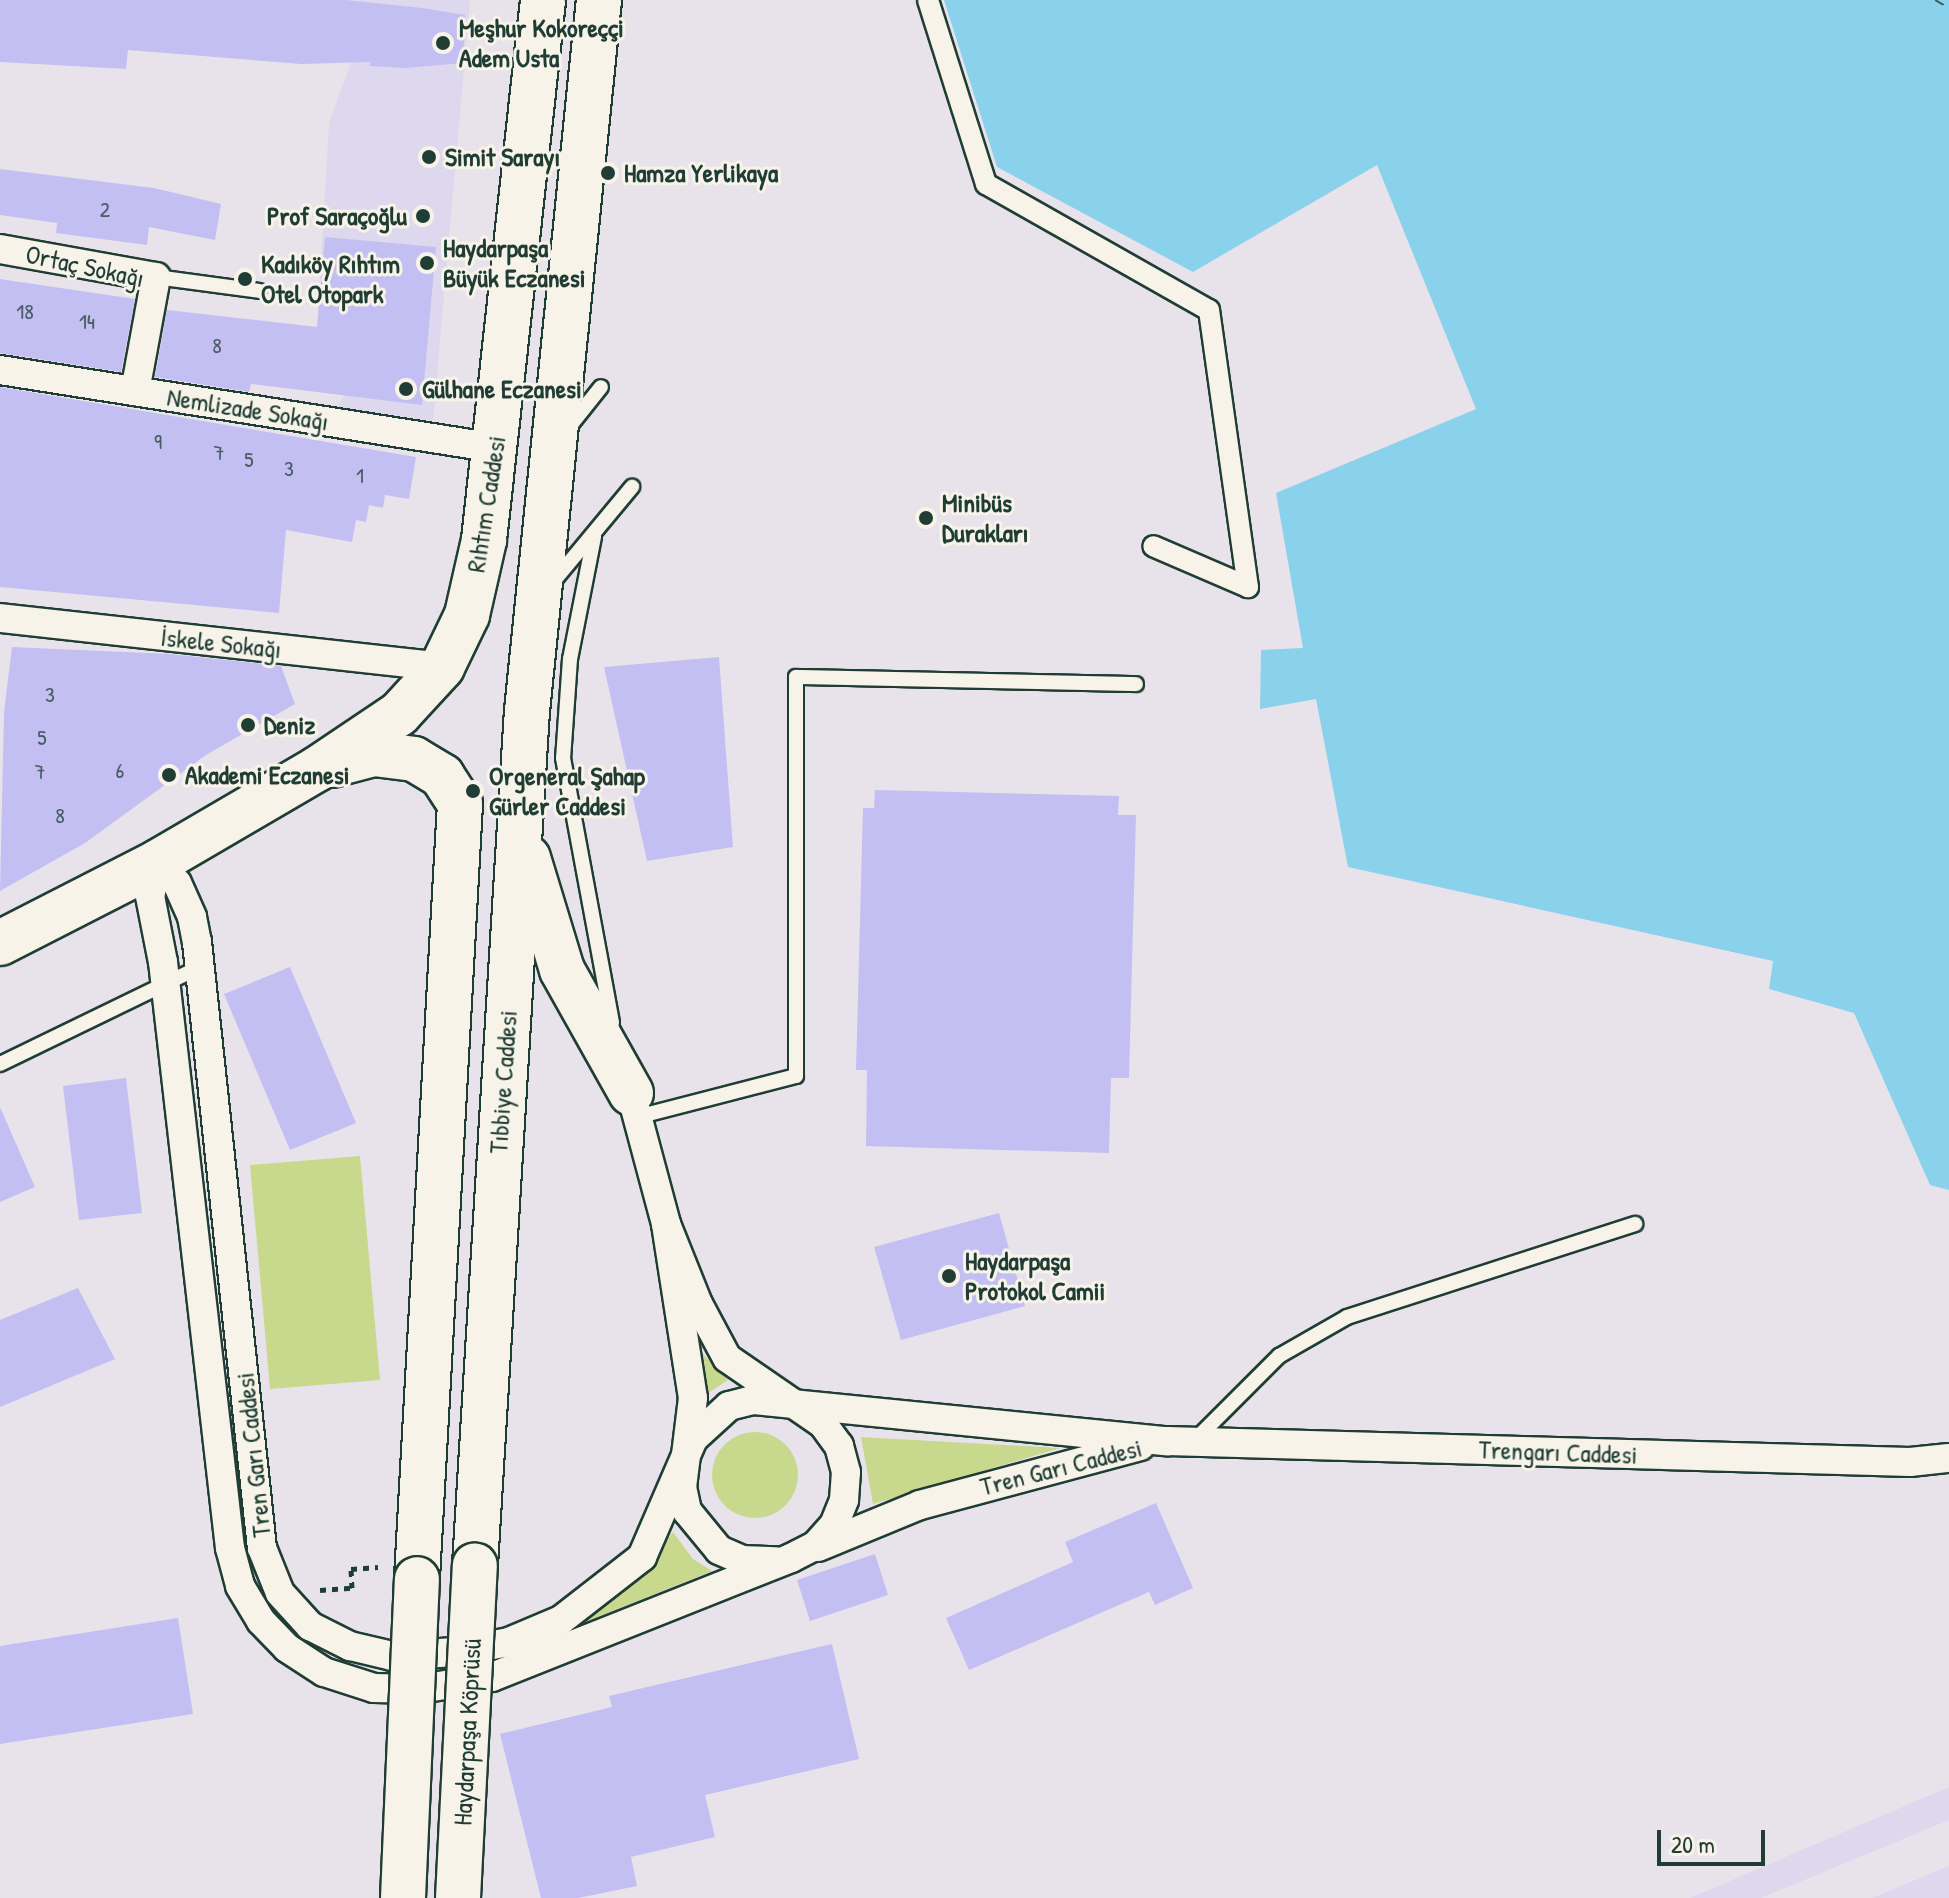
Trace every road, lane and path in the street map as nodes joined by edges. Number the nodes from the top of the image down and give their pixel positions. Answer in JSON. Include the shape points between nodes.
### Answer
{"nodes":[{"id":1,"x":543,"y":0,"type":"edge"},
{"id":2,"x":599,"y":0,"type":"edge"},
{"id":3,"x":928,"y":0,"type":"edge"},
{"id":4,"x":0,"y":249,"type":"edge"},
{"id":5,"x":156,"y":277,"type":"junction"},
{"id":6,"x":259,"y":291,"type":"dead end"},
{"id":7,"x":0,"y":370,"type":"edge"},
{"id":8,"x":601,"y":387,"type":"dead end"},
{"id":9,"x":135,"y":391,"type":"junction"},
{"id":10,"x":496,"y":448,"type":"junction"},
{"id":11,"x":553,"y":450,"type":"junction"},
{"id":12,"x":632,"y":487,"type":"dead end"},
{"id":13,"x":594,"y":537,"type":"junction"},
{"id":14,"x":1153,"y":546,"type":"dead end"},
{"id":15,"x":536,"y":599,"type":"junction"},
{"id":16,"x":0,"y":618,"type":"edge"},
{"id":17,"x":442,"y":667,"type":"junction"},
{"id":18,"x":1136,"y":684,"type":"dead end"},
{"id":19,"x":317,"y":769,"type":"junction"},
{"id":20,"x":520,"y":832,"type":"junction"},
{"id":21,"x":158,"y":862,"type":"junction"},
{"id":22,"x":0,"y":943,"type":"edge"},
{"id":23,"x":200,"y":967,"type":"junction"},
{"id":24,"x":165,"y":984,"type":"junction"},
{"id":25,"x":0,"y":1064,"type":"edge"},
{"id":26,"x":634,"y":1105,"type":"junction"},
{"id":27,"x":666,"y":1224,"type":"junction"},
{"id":28,"x":1635,"y":1224,"type":"dead end"},
{"id":29,"x":801,"y":1407,"type":"junction"},
{"id":30,"x":1180,"y":1441,"type":"junction"},
{"id":31,"x":1949,"y":1458,"type":"edge"},
{"id":32,"x":684,"y":1461,"type":"junction"},
{"id":33,"x":791,"y":1558,"type":"junction"},
{"id":34,"x":475,"y":1565,"type":"joint"},
{"id":35,"x":398,"y":1573,"type":"junction"},
{"id":36,"x":307,"y":1591,"type":"dead end"},
{"id":37,"x":403,"y":1898,"type":"edge"},
{"id":38,"x":458,"y":1898,"type":"edge"}],
"edges":[{"from":1,"to":10,"type":"main road","name":"Rıhtım Caddesi"},
{"from":2,"to":11,"type":"main road"},
{"from":3,"to":14,"type":"street","via":[[986,184],[1209,310],[1248,587]]},
{"from":4,"to":5,"type":"street","name":"Ortaç Sokağı"},
{"from":5,"to":6,"type":"lane"},
{"from":5,"to":9,"type":"street","name":"Ortaç Sokağı"},
{"from":7,"to":9,"type":"street","name":"Nemlizade Sokağı"},
{"from":8,"to":11,"type":"lane"},
{"from":9,"to":10,"type":"street","name":"Nemlizade Sokağı"},
{"from":10,"to":17,"type":"main road","name":"Rıhtım Caddesi","via":[[467,615]]},
{"from":11,"to":15,"type":"main road"},
{"from":12,"to":13,"type":"lane"},
{"from":13,"to":15,"type":"lane"},
{"from":13,"to":26,"type":"lane","via":[[570,659],[563,758],[604,995]]},
{"from":15,"to":20,"type":"main road","name":"Tıbbiye Caddesi"},
{"from":16,"to":17,"type":"street","name":"İskele Sokağı"},
{"from":17,"to":19,"type":"main road","via":[[399,714]]},
{"from":18,"to":26,"type":"lane","via":[[796,677],[796,1076]]},
{"from":19,"to":21,"type":"main road"},
{"from":19,"to":35,"type":"main road","via":[[374,754],[414,759],[442,776],[460,804]]},
{"from":20,"to":26,"type":"main road","via":[[562,970]]},
{"from":20,"to":34,"type":"main road","name":"Tıbbiye Caddesi"},
{"from":21,"to":22,"type":"main road"},
{"from":21,"to":23,"type":"street","name":"Tren Garı Caddesi","via":[[177,883],[192,917]]},
{"from":21,"to":24,"type":"street","via":[[150,896]]},
{"from":23,"to":24,"type":"lane"},
{"from":23,"to":32,"type":"street","name":"Tren Garı Caddesi","via":[[262,1548],[280,1593],[310,1626],[350,1646],[392,1656],[509,1642],[561,1620],[642,1557]]},
{"from":24,"to":25,"type":"lane"},
{"from":24,"to":33,"type":"street","via":[[230,1548],[240,1586],[261,1621],[287,1648],[324,1672],[374,1688],[421,1689],[492,1677]]},
{"from":26,"to":27,"type":"street","name":"Tren Garı Caddesi"},
{"from":27,"to":29,"type":"street","name":"Tren Garı Caddesi","via":[[698,1304],[727,1358]]},
{"from":27,"to":32,"type":"street","name":"Tren Garı Caddesi","via":[[693,1398]]},
{"from":28,"to":30,"type":"lane","via":[[1347,1317],[1279,1356]]},
{"from":29,"to":30,"type":"street","name":"Tren Garı Caddesi"},
{"from":29,"to":32,"type":"street","name":"Tren Garı Caddesi","via":[[778,1400],[729,1406],[693,1439]]},
{"from":29,"to":33,"type":"street","name":"Tren Garı Caddesi","via":[[839,1446],[846,1472],[844,1500],[834,1525],[815,1546]]},
{"from":30,"to":31,"type":"street","name":"Trengarı Caddesi","via":[[1910,1462]]},
{"from":30,"to":33,"type":"street","name":"Tren Garı Caddesi","via":[[920,1505]]},
{"from":32,"to":33,"type":"street","name":"Tren Garı Caddesi","via":[[687,1511],[719,1550],[766,1563]]},
{"from":34,"to":38,"type":"main road","name":"Haydarpaşa Köprüsü","bridge":true},
{"from":35,"to":36,"type":"path","via":[[351,1569],[352,1588]]},
{"from":35,"to":37,"type":"main road","bridge":true}]}
